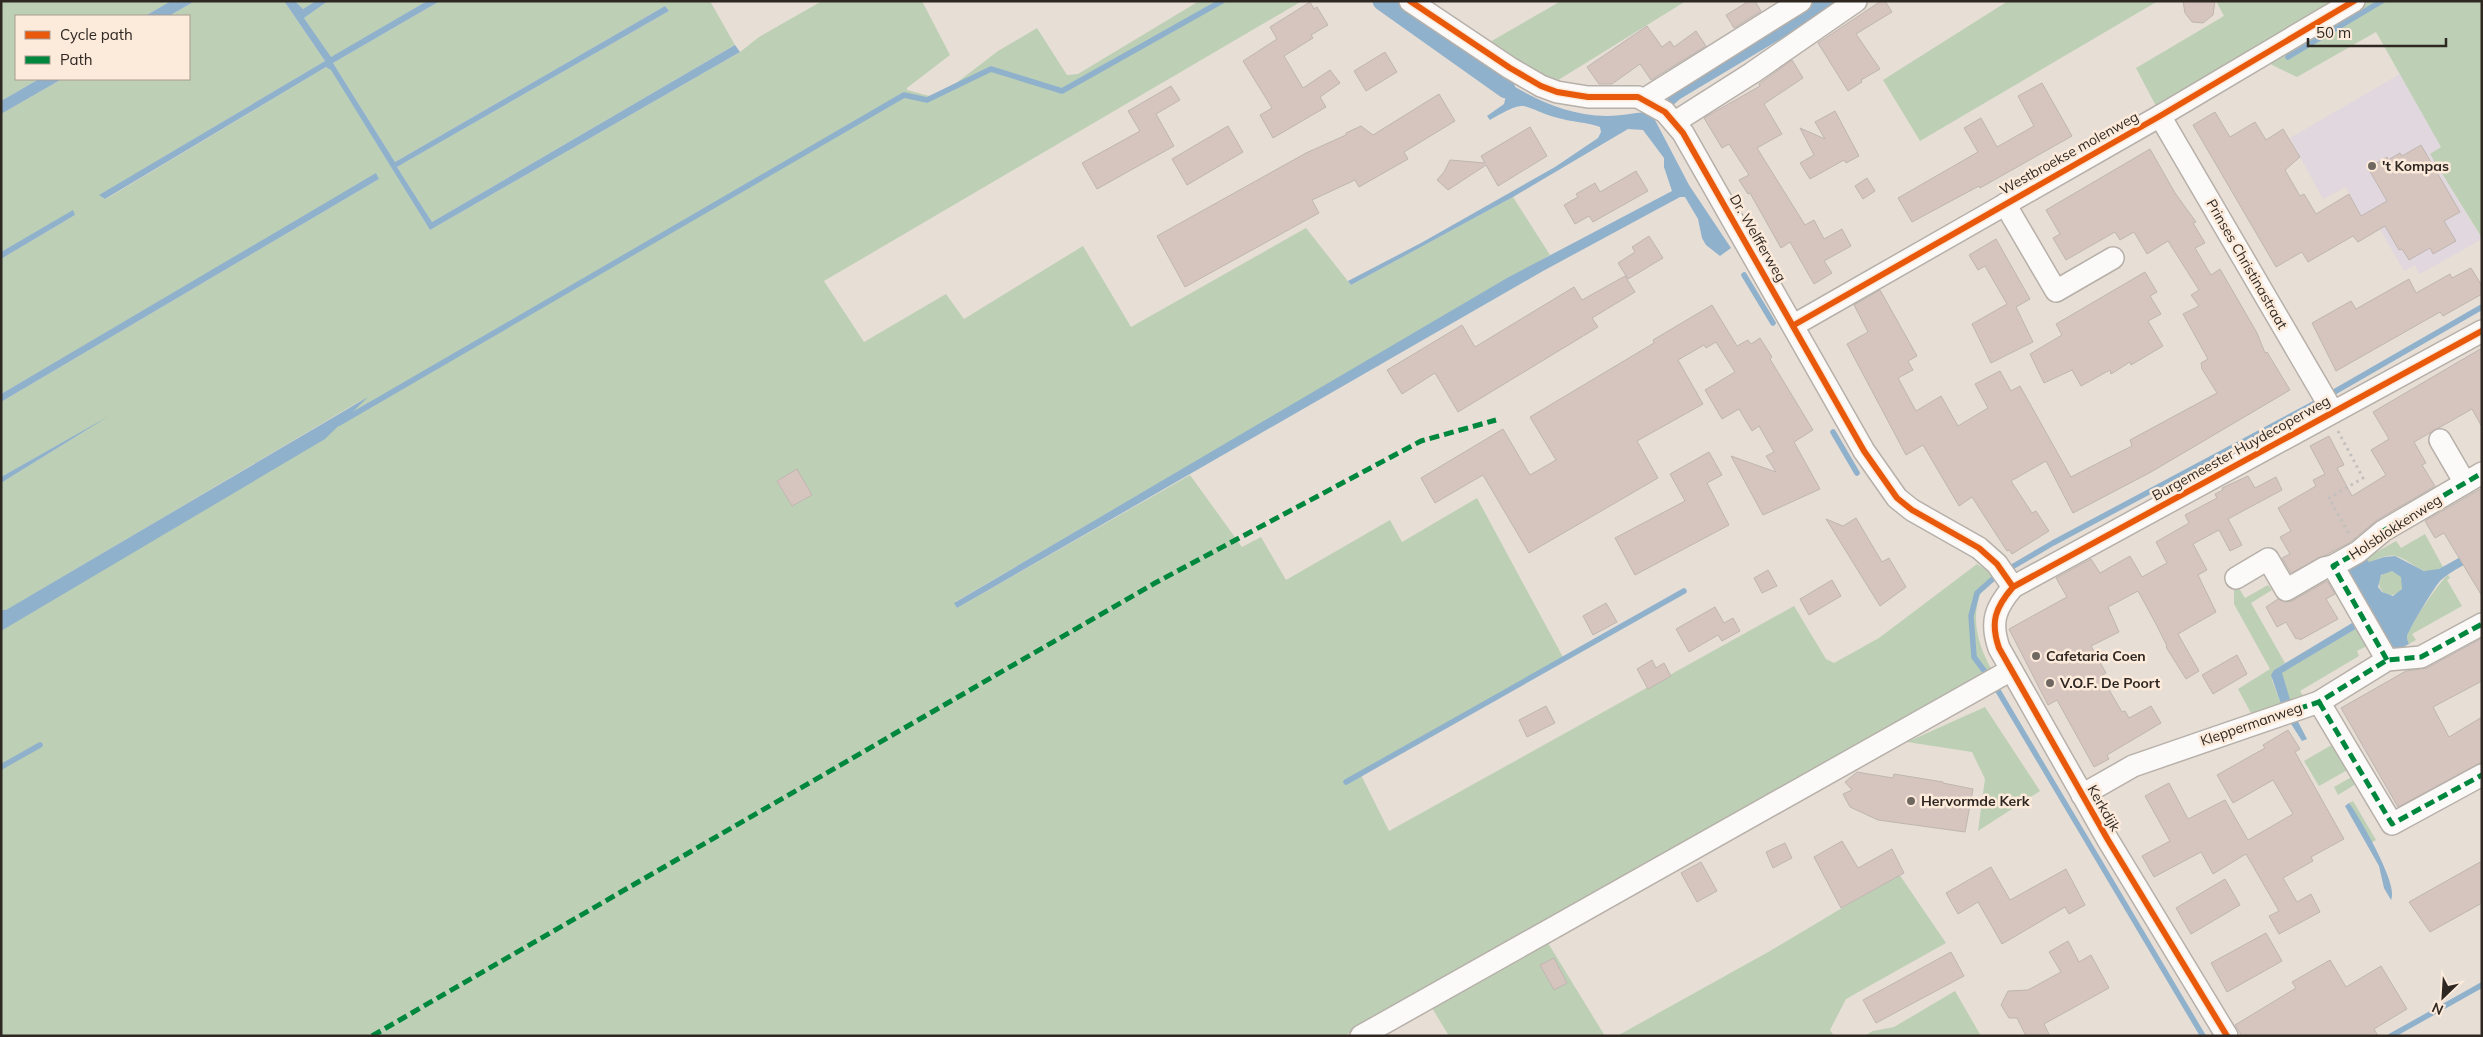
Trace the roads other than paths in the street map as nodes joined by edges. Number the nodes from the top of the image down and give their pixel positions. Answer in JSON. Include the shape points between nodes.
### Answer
{"nodes":[{"id":1,"x":1410,"y":1,"type":"edge"},
{"id":2,"x":1801,"y":1,"type":"edge"},
{"id":3,"x":1856,"y":1,"type":"edge"},
{"id":4,"x":2354,"y":1,"type":"edge"},
{"id":5,"x":1646,"y":100,"type":"junction"},
{"id":6,"x":2160,"y":116,"type":"junction"},
{"id":7,"x":1674,"y":121,"type":"junction"},
{"id":8,"x":2005,"y":204,"type":"junction"},
{"id":9,"x":2113,"y":258,"type":"dead end"},
{"id":10,"x":1794,"y":325,"type":"junction"},
{"id":11,"x":2482,"y":331,"type":"edge"},
{"id":12,"x":2327,"y":415,"type":"junction"},
{"id":13,"x":2440,"y":440,"type":"dead end"},
{"id":14,"x":2473,"y":478,"type":"edge"},
{"id":15,"x":2333,"y":566,"type":"junction"},
{"id":16,"x":2236,"y":578,"type":"dead end"},
{"id":17,"x":2007,"y":579,"type":"junction"},
{"id":18,"x":2482,"y":624,"type":"edge"},
{"id":19,"x":2387,"y":660,"type":"junction"},
{"id":20,"x":2011,"y":670,"type":"junction"},
{"id":21,"x":2320,"y":702,"type":"junction"},
{"id":22,"x":2482,"y":775,"type":"edge"},
{"id":23,"x":2082,"y":796,"type":"junction"},
{"id":24,"x":1361,"y":1036,"type":"edge"},
{"id":25,"x":2227,"y":1036,"type":"edge"}],
"edges":[{"from":1,"to":5,"type":"street","via":[[1542,86],[1588,98],[1628,95]]},
{"from":2,"to":5,"type":"street"},
{"from":3,"to":7,"type":"street"},
{"from":4,"to":6,"type":"street","name":"Westbroekse molenweg"},
{"from":5,"to":7,"type":"street","name":"Dr. Welfferweg"},
{"from":6,"to":8,"type":"street","name":"Westbroekse molenweg"},
{"from":6,"to":12,"type":"street","name":"Prinses Christinastraat"},
{"from":7,"to":10,"type":"street","name":"Dr. Welfferweg"},
{"from":8,"to":9,"type":"street","via":[[2056,291]]},
{"from":8,"to":10,"type":"street","name":"Westbroekse molenweg"},
{"from":10,"to":17,"type":"street","name":"Dr. Welfferweg","via":[[1864,451],[1898,498],[1912,510],[1980,548]]},
{"from":11,"to":12,"type":"street","name":"Burgemeester Huydecoperweg"},
{"from":12,"to":17,"type":"street","name":"Burgemeester Huydecoperweg"},
{"from":13,"to":14,"type":"street"},
{"from":14,"to":15,"type":"street","name":"Holsblokkenweg","via":[[2383,531],[2358,552]]},
{"from":15,"to":16,"type":"street","name":"Holsblokkenweg","via":[[2286,590],[2268,559]]},
{"from":15,"to":19,"type":"street","name":"Holsblokkenweg"},
{"from":17,"to":20,"type":"street","name":"Kerkdijk","via":[[1994,627],[1999,648]]},
{"from":18,"to":19,"type":"street","via":[[2422,657]]},
{"from":19,"to":21,"type":"street"},
{"from":20,"to":23,"type":"street","name":"Kerkdijk"},
{"from":20,"to":24,"type":"street"},
{"from":21,"to":22,"type":"street","name":"Kleppermanweg","via":[[2392,824]]},
{"from":21,"to":23,"type":"street","name":"Kleppermanweg","via":[[2133,766]]},
{"from":23,"to":25,"type":"street","name":"Kerkdijk"}]}
